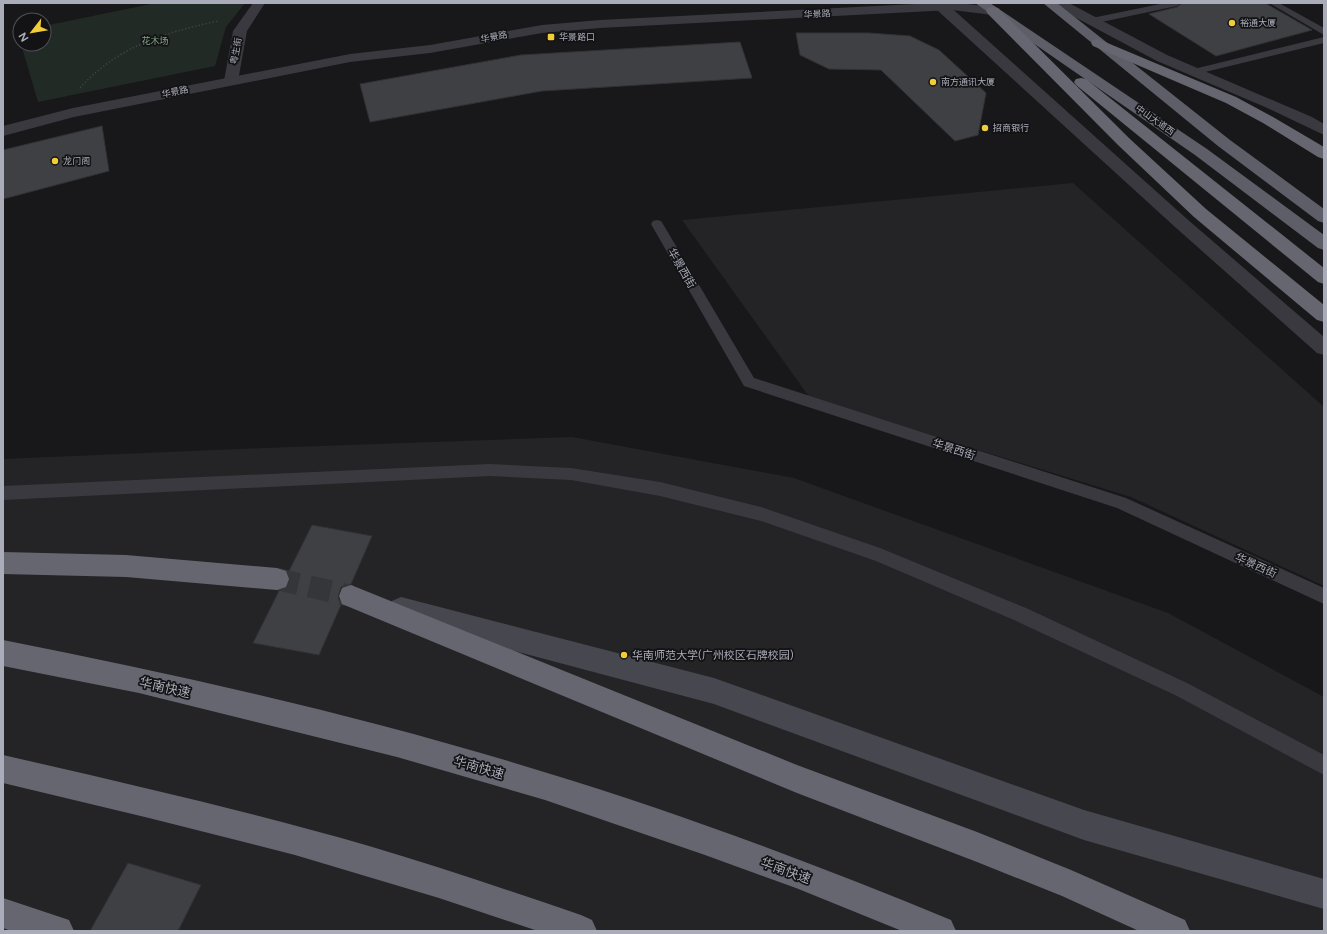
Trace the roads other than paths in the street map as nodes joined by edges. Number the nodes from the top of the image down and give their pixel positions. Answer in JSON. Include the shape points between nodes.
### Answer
{"nodes":[{"id":1,"x":1049,"y":3,"type":"edge"},
{"id":2,"x":1059,"y":3,"type":"edge"},
{"id":3,"x":1152,"y":3,"type":"edge"},
{"id":4,"x":1177,"y":3,"type":"edge"},
{"id":5,"x":1273,"y":3,"type":"edge"},
{"id":6,"x":941,"y":5,"type":"edge"},
{"id":7,"x":987,"y":7,"type":"edge"},
{"id":8,"x":255,"y":8,"type":"edge"},
{"id":9,"x":1088,"y":19,"type":"junction"},
{"id":10,"x":1324,"y":32,"type":"edge"},
{"id":11,"x":1324,"y":40,"type":"edge"},
{"id":12,"x":1098,"y":43,"type":"junction"},
{"id":13,"x":1193,"y":72,"type":"junction"},
{"id":14,"x":231,"y":81,"type":"junction"},
{"id":15,"x":1324,"y":130,"type":"edge"},
{"id":16,"x":3,"y":132,"type":"edge"},
{"id":17,"x":1324,"y":154,"type":"edge"},
{"id":18,"x":1324,"y":217,"type":"edge"},
{"id":19,"x":657,"y":224,"type":"dead end"},
{"id":20,"x":1324,"y":244,"type":"edge"},
{"id":21,"x":1324,"y":278,"type":"edge"},
{"id":22,"x":1324,"y":315,"type":"edge"},
{"id":23,"x":1324,"y":348,"type":"edge"},
{"id":24,"x":3,"y":493,"type":"edge"},
{"id":25,"x":3,"y":563,"type":"edge"},
{"id":26,"x":276,"y":579,"type":"tunnel mouth"},
{"id":27,"x":351,"y":596,"type":"joint"},
{"id":28,"x":1324,"y":596,"type":"edge"},
{"id":29,"x":3,"y":653,"type":"edge"},
{"id":30,"x":1324,"y":765,"type":"edge"},
{"id":31,"x":3,"y":769,"type":"edge"},
{"id":32,"x":1324,"y":894,"type":"edge"},
{"id":33,"x":3,"y":913,"type":"edge"},
{"id":34,"x":58,"y":931,"type":"edge"},
{"id":35,"x":581,"y":931,"type":"edge"},
{"id":36,"x":940,"y":931,"type":"edge"},
{"id":37,"x":1174,"y":931,"type":"edge"}],
"edges":[{"from":1,"to":12,"type":"highway"},
{"from":2,"to":9,"type":"street"},
{"from":3,"to":9,"type":"lane"},
{"from":4,"to":9,"type":"lane"},
{"from":5,"to":10,"type":"lane"},
{"from":6,"to":7,"type":"street","name":"华景路"},
{"from":6,"to":14,"type":"street","name":"华景路","via":[[542,29],[430,49],[350,58]]},
{"from":6,"to":23,"type":"street","via":[[1181,223]]},
{"from":7,"to":20,"type":"highway","name":"中山大道西","via":[[1201,152]]},
{"from":7,"to":21,"type":"highway"},
{"from":7,"to":22,"type":"highway","via":[[1200,213]]},
{"from":8,"to":14,"type":"street","name":"粤生街","via":[[240,31]]},
{"from":9,"to":13,"type":"street","via":[[1139,47]]},
{"from":11,"to":13,"type":"lane"},
{"from":12,"to":17,"type":"highway","via":[[1231,100]]},
{"from":12,"to":18,"type":"highway","via":[[1224,143]]},
{"from":13,"to":15,"type":"street","via":[[1271,104]]},
{"from":14,"to":16,"type":"street","name":"华景路","via":[[73,113]]},
{"from":19,"to":28,"type":"lane","name":"华景西街","via":[[749,382],[1121,503]]},
{"from":24,"to":30,"type":"lane","via":[[490,470],[571,474],[660,488],[761,514],[887,558],[1020,614],[1181,689]]},
{"from":25,"to":26,"type":"highway","via":[[126,566]]},
{"from":27,"to":32,"type":"main road","via":[[714,691],[1084,825]]},
{"from":27,"to":37,"type":"highway","via":[[797,779],[1071,885]]},
{"from":29,"to":36,"type":"highway","name":"华南快速","via":[[139,680],[367,736],[545,786],[789,871]]},
{"from":31,"to":35,"type":"highway","via":[[168,807],[318,847],[440,883]]},
{"from":33,"to":34,"type":"highway"}]}
